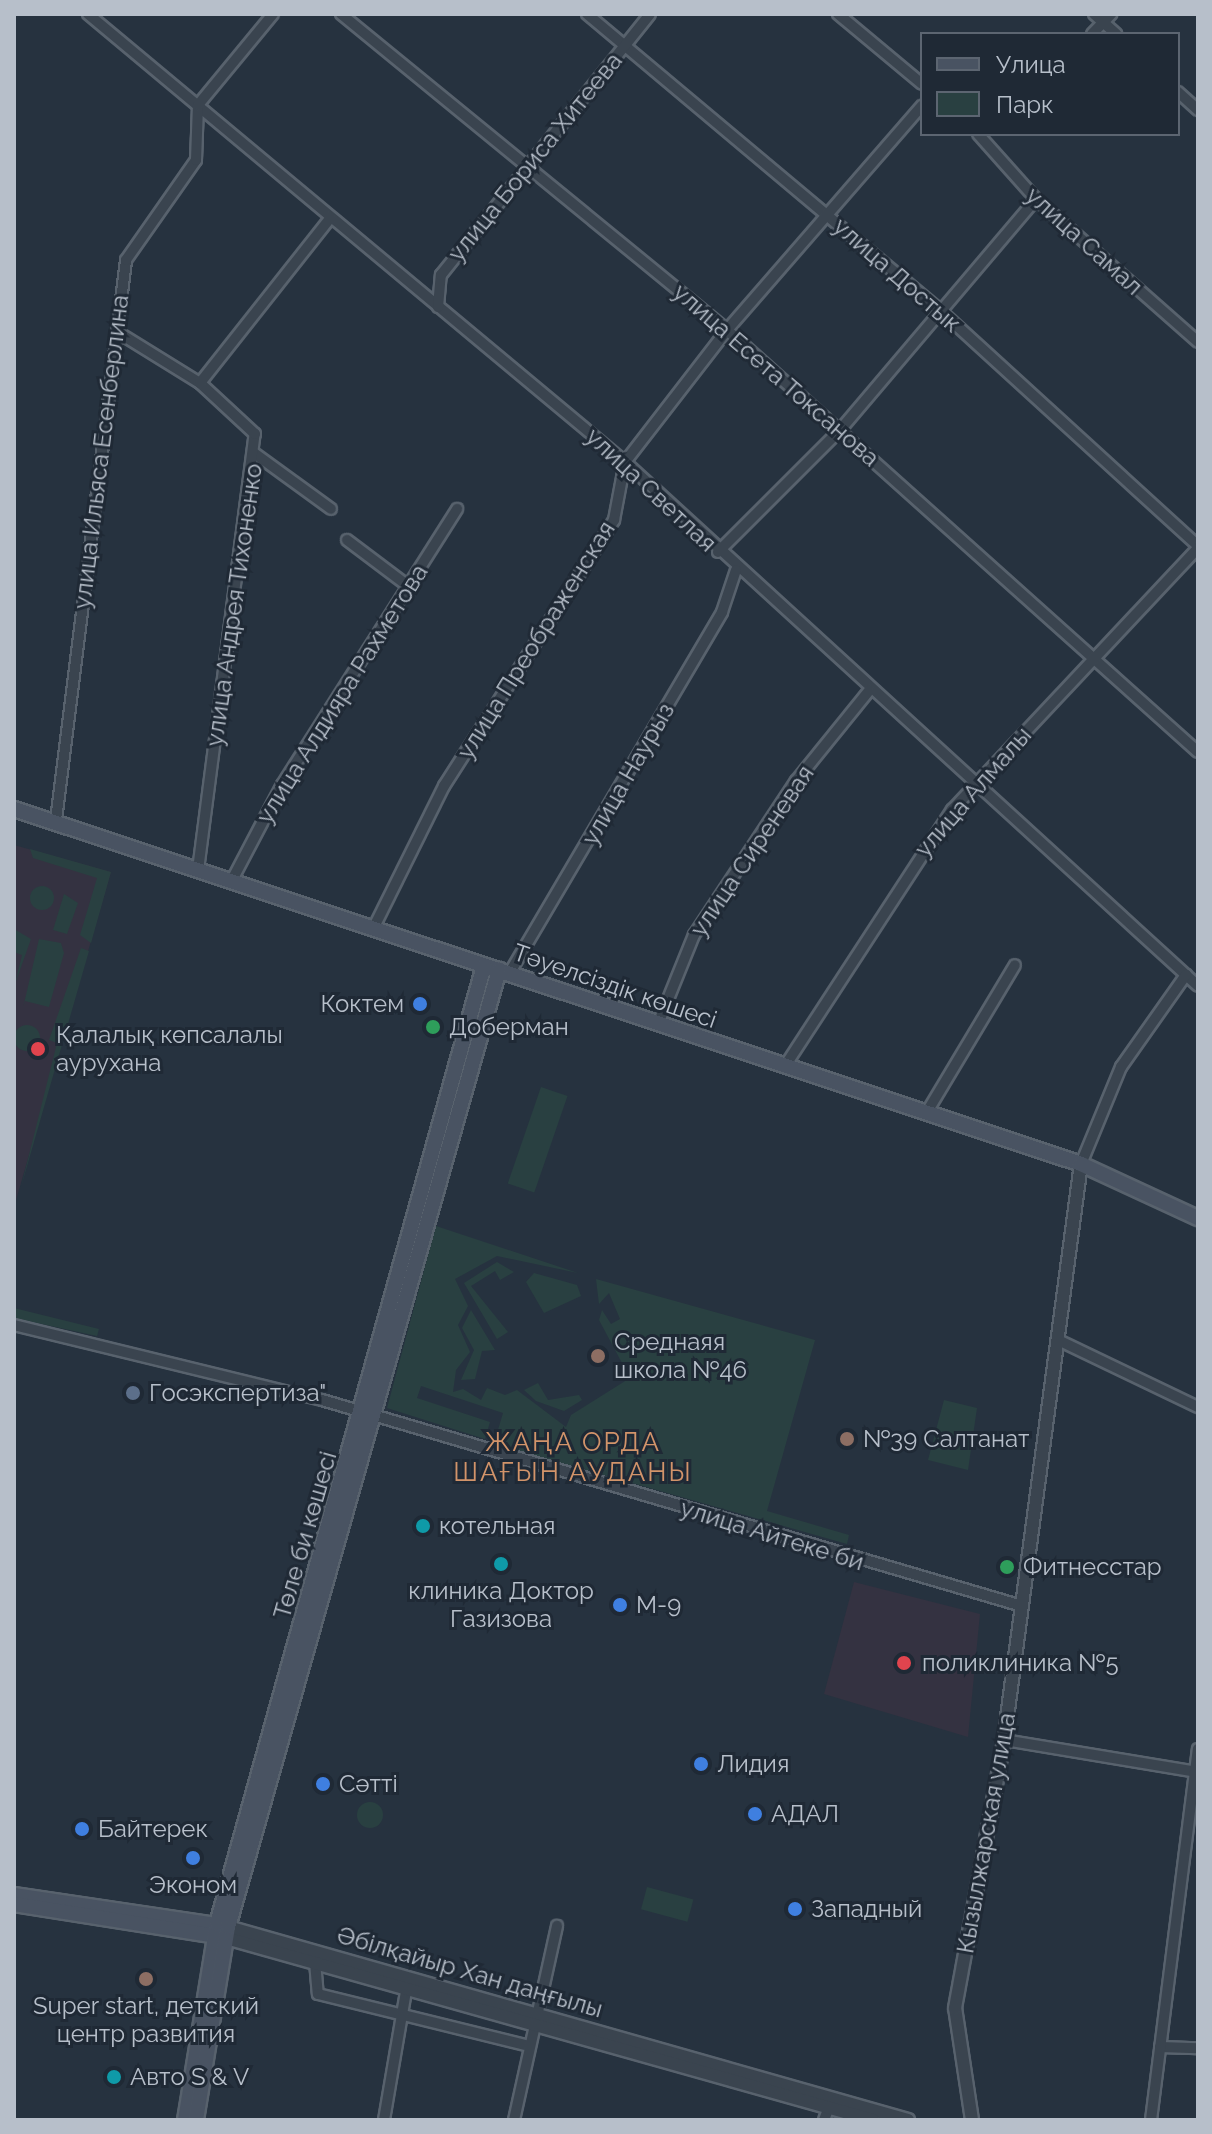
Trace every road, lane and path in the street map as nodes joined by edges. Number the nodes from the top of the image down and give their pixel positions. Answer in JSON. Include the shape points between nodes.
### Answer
{"nodes":[{"id":1,"x":88,"y":14,"type":"edge"},
{"id":2,"x":273,"y":14,"type":"edge"},
{"id":3,"x":341,"y":14,"type":"edge"},
{"id":4,"x":587,"y":14,"type":"edge"},
{"id":5,"x":650,"y":14,"type":"edge"},
{"id":6,"x":838,"y":14,"type":"edge"},
{"id":7,"x":1094,"y":14,"type":"edge"},
{"id":8,"x":1108,"y":18,"type":"edge"},
{"id":9,"x":625,"y":45,"type":"junction"},
{"id":10,"x":920,"y":82,"type":"edge"},
{"id":11,"x":1180,"y":94,"type":"edge"},
{"id":12,"x":198,"y":105,"type":"junction"},
{"id":13,"x":920,"y":108,"type":"edge"},
{"id":14,"x":1198,"y":110,"type":"edge"},
{"id":15,"x":990,"y":138,"type":"edge"},
{"id":16,"x":525,"y":165,"type":"junction"},
{"id":17,"x":1036,"y":199,"type":"junction"},
{"id":18,"x":828,"y":216,"type":"junction"},
{"id":19,"x":331,"y":217,"type":"junction"},
{"id":20,"x":438,"y":307,"type":"junction"},
{"id":21,"x":943,"y":313,"type":"junction"},
{"id":22,"x":727,"y":330,"type":"junction"},
{"id":23,"x":119,"y":333,"type":"junction"},
{"id":24,"x":1198,"y":342,"type":"edge"},
{"id":25,"x":200,"y":383,"type":"junction"},
{"id":26,"x":841,"y":429,"type":"junction"},
{"id":27,"x":254,"y":453,"type":"junction"},
{"id":28,"x":625,"y":462,"type":"junction"},
{"id":29,"x":331,"y":509,"type":"dead end"},
{"id":30,"x":457,"y":509,"type":"dead end"},
{"id":31,"x":347,"y":540,"type":"dead end"},
{"id":32,"x":1198,"y":547,"type":"edge"},
{"id":33,"x":718,"y":552,"type":"junction"},
{"id":34,"x":736,"y":570,"type":"junction"},
{"id":35,"x":408,"y":586,"type":"junction"},
{"id":36,"x":1096,"y":658,"type":"junction"},
{"id":37,"x":869,"y":691,"type":"junction"},
{"id":38,"x":1198,"y":752,"type":"edge"},
{"id":39,"x":976,"y":782,"type":"junction"},
{"id":40,"x":14,"y":809,"type":"edge"},
{"id":41,"x":56,"y":820,"type":"junction"},
{"id":42,"x":198,"y":870,"type":"junction"},
{"id":43,"x":231,"y":882,"type":"junction"},
{"id":44,"x":374,"y":927,"type":"junction"},
{"id":45,"x":1015,"y":965,"type":"dead end"},
{"id":46,"x":497,"y":970,"type":"junction"},
{"id":47,"x":1186,"y":975,"type":"junction"},
{"id":48,"x":1198,"y":986,"type":"edge"},
{"id":49,"x":658,"y":1024,"type":"junction"},
{"id":50,"x":785,"y":1066,"type":"junction"},
{"id":51,"x":927,"y":1112,"type":"junction"},
{"id":52,"x":1081,"y":1164,"type":"junction"},
{"id":53,"x":1198,"y":1218,"type":"edge"},
{"id":54,"x":14,"y":1325,"type":"edge"},
{"id":55,"x":1060,"y":1341,"type":"junction"},
{"id":56,"x":1198,"y":1407,"type":"edge"},
{"id":57,"x":368,"y":1414,"type":"junction"},
{"id":58,"x":1022,"y":1606,"type":"junction"},
{"id":59,"x":1004,"y":1740,"type":"junction"},
{"id":60,"x":1198,"y":1749,"type":"edge"},
{"id":61,"x":1196,"y":1772,"type":"edge"},
{"id":62,"x":14,"y":1895,"type":"edge"},
{"id":63,"x":14,"y":1904,"type":"edge"},
{"id":64,"x":557,"y":1926,"type":"dead end"},
{"id":65,"x":222,"y":1931,"type":"junction"},
{"id":66,"x":315,"y":1962,"type":"junction"},
{"id":67,"x":417,"y":1979,"type":"junction"},
{"id":68,"x":404,"y":1987,"type":"junction"},
{"id":69,"x":399,"y":2015,"type":"junction"},
{"id":70,"x":533,"y":2018,"type":"junction"},
{"id":71,"x":525,"y":2045,"type":"junction"},
{"id":72,"x":1160,"y":2047,"type":"junction"},
{"id":73,"x":1198,"y":2048,"type":"edge"},
{"id":74,"x":826,"y":2114,"type":"edge"},
{"id":75,"x":185,"y":2120,"type":"edge"},
{"id":76,"x":196,"y":2120,"type":"edge"},
{"id":77,"x":384,"y":2120,"type":"edge"},
{"id":78,"x":514,"y":2120,"type":"edge"},
{"id":79,"x":873,"y":2120,"type":"edge"},
{"id":80,"x":908,"y":2120,"type":"edge"},
{"id":81,"x":972,"y":2120,"type":"edge"},
{"id":82,"x":1151,"y":2120,"type":"edge"}],
"edges":[{"from":1,"to":12,"type":"street","name":"улица Светлая"},
{"from":2,"to":12,"type":"street"},
{"from":3,"to":16,"type":"street","name":"улица Есета Токсанова"},
{"from":4,"to":9,"type":"street","name":"улица Достык"},
{"from":5,"to":9,"type":"street","name":"улица Бориса Хитеева"},
{"from":6,"to":10,"type":"street"},
{"from":7,"to":8,"type":"street"},
{"from":9,"to":16,"type":"street","name":"улица Бориса Хитеева"},
{"from":9,"to":18,"type":"street","name":"улица Достык"},
{"from":11,"to":14,"type":"street"},
{"from":12,"to":19,"type":"street","name":"улица Светлая"},
{"from":12,"to":23,"type":"street","name":"улица Ильяса Есенберлина","via":[[196,160],[126,260]]},
{"from":13,"to":18,"type":"street","name":"улица Преображенская"},
{"from":15,"to":17,"type":"street","name":"улица Самал"},
{"from":16,"to":20,"type":"street","name":"улица Бориса Хитеева","via":[[441,275]]},
{"from":16,"to":22,"type":"street","name":"улица Есета Токсанова"},
{"from":17,"to":21,"type":"street"},
{"from":17,"to":24,"type":"street","name":"улица Самал"},
{"from":18,"to":21,"type":"street","name":"улица Достык"},
{"from":18,"to":22,"type":"street","name":"улица Преображенская"},
{"from":19,"to":20,"type":"street","name":"улица Светлая"},
{"from":19,"to":25,"type":"street"},
{"from":20,"to":28,"type":"street","name":"улица Светлая"},
{"from":21,"to":26,"type":"street"},
{"from":21,"to":32,"type":"street","name":"улица Достык"},
{"from":22,"to":26,"type":"street","name":"улица Есета Токсанова"},
{"from":22,"to":28,"type":"street","name":"улица Преображенская"},
{"from":23,"to":25,"type":"street","name":"улица Андрея Тихоненко"},
{"from":23,"to":41,"type":"street","name":"улица Ильяса Есенберлина"},
{"from":25,"to":27,"type":"street","name":"улица Андрея Тихоненко","via":[[245,419]]},
{"from":26,"to":33,"type":"street"},
{"from":26,"to":36,"type":"street","name":"улица Есета Токсанова"},
{"from":27,"to":29,"type":"street"},
{"from":27,"to":42,"type":"street","name":"улица Андрея Тихоненко"},
{"from":28,"to":33,"type":"street","name":"улица Светлая"},
{"from":28,"to":44,"type":"street","name":"улица Преображенская","via":[[614,520],[444,786]]},
{"from":30,"to":35,"type":"street","name":"улица Алдияра Рахметова"},
{"from":31,"to":35,"type":"street"},
{"from":32,"to":36,"type":"street","name":"улица Алмалы"},
{"from":33,"to":34,"type":"street","name":"улица Светлая"},
{"from":34,"to":37,"type":"street","name":"улица Светлая"},
{"from":34,"to":46,"type":"street","name":"улица Наурыз","via":[[722,612]]},
{"from":35,"to":43,"type":"street","name":"улица Алдияра Рахметова","via":[[282,785]]},
{"from":36,"to":38,"type":"street","name":"улица Есета Токсанова"},
{"from":36,"to":39,"type":"street","name":"улица Алмалы"},
{"from":37,"to":39,"type":"street","name":"улица Светлая"},
{"from":37,"to":49,"type":"street","name":"улица Сиреневая","via":[[796,781],[694,935]]},
{"from":39,"to":47,"type":"street","name":"улица Светлая"},
{"from":39,"to":50,"type":"street","name":"улица Алмалы","via":[[910,865]]},
{"from":40,"to":41,"type":"main road","name":"Тәуелсіздік көшесі"},
{"from":41,"to":42,"type":"main road","name":"Тәуелсіздік көшесі"},
{"from":42,"to":43,"type":"main road","name":"Тәуелсіздік көшесі"},
{"from":43,"to":44,"type":"main road","name":"Тәуелсіздік көшесі"},
{"from":44,"to":46,"type":"main road","name":"Тәуелсіздік көшесі"},
{"from":45,"to":51,"type":"street"},
{"from":46,"to":49,"type":"main road","name":"Тәуелсіздік көшесі"},
{"from":46,"to":57,"type":"main road","name":"Төле би көшесі"},
{"from":47,"to":48,"type":"street","name":"улица Светлая"},
{"from":47,"to":52,"type":"street","via":[[1121,1067]]},
{"from":49,"to":50,"type":"main road","name":"Тәуелсіздік көшесі"},
{"from":50,"to":51,"type":"main road","name":"Тәуелсіздік көшесі"},
{"from":51,"to":52,"type":"main road","name":"Тәуелсіздік көшесі"},
{"from":52,"to":53,"type":"main road","name":"Тәуелсіздік көшесі"},
{"from":52,"to":55,"type":"street","name":"Кызылжарская улица"},
{"from":54,"to":57,"type":"street","name":"улица Айтеке би"},
{"from":55,"to":56,"type":"street"},
{"from":55,"to":58,"type":"street","name":"Кызылжарская улица"},
{"from":57,"to":58,"type":"street","name":"улица Айтеке би"},
{"from":57,"to":65,"type":"main road","name":"Төле би көшесі"},
{"from":58,"to":59,"type":"street","name":"Кызылжарская улица"},
{"from":59,"to":61,"type":"street"},
{"from":59,"to":81,"type":"street","name":"Кызылжарская улица","via":[[955,2008]]},
{"from":60,"to":61,"type":"street"},
{"from":61,"to":72,"type":"street"},
{"from":62,"to":65,"type":"main road","name":"Әбілқайыр Хан даңғылы"},
{"from":63,"to":65,"type":"main road","name":"Әбілқайыр Хан даңғылы"},
{"from":64,"to":70,"type":"street"},
{"from":65,"to":66,"type":"street","name":"Әбілқайыр Хан даңғылы"},
{"from":65,"to":67,"type":"street","name":"Әбілқайыр Хан даңғылы"},
{"from":65,"to":75,"type":"main road","name":"Төле би көшесі"},
{"from":65,"to":76,"type":"main road","name":"Төле би көшесі"},
{"from":66,"to":68,"type":"street","name":"Әбілқайыр Хан даңғылы"},
{"from":66,"to":69,"type":"street","via":[[318,1994]]},
{"from":67,"to":68,"type":"street"},
{"from":67,"to":70,"type":"street","name":"Әбілқайыр Хан даңғылы"},
{"from":68,"to":69,"type":"street"},
{"from":68,"to":70,"type":"street","name":"Әбілқайыр Хан даңғылы"},
{"from":69,"to":71,"type":"street"},
{"from":69,"to":77,"type":"street"},
{"from":70,"to":71,"type":"street"},
{"from":70,"to":74,"type":"street","name":"Әбілқайыр Хан даңғылы"},
{"from":70,"to":80,"type":"street","name":"Әбілқайыр Хан даңғылы"},
{"from":71,"to":78,"type":"street"},
{"from":72,"to":73,"type":"street"},
{"from":72,"to":82,"type":"street"},
{"from":74,"to":79,"type":"street","name":"Әбілқайыр Хан даңғылы"}]}
